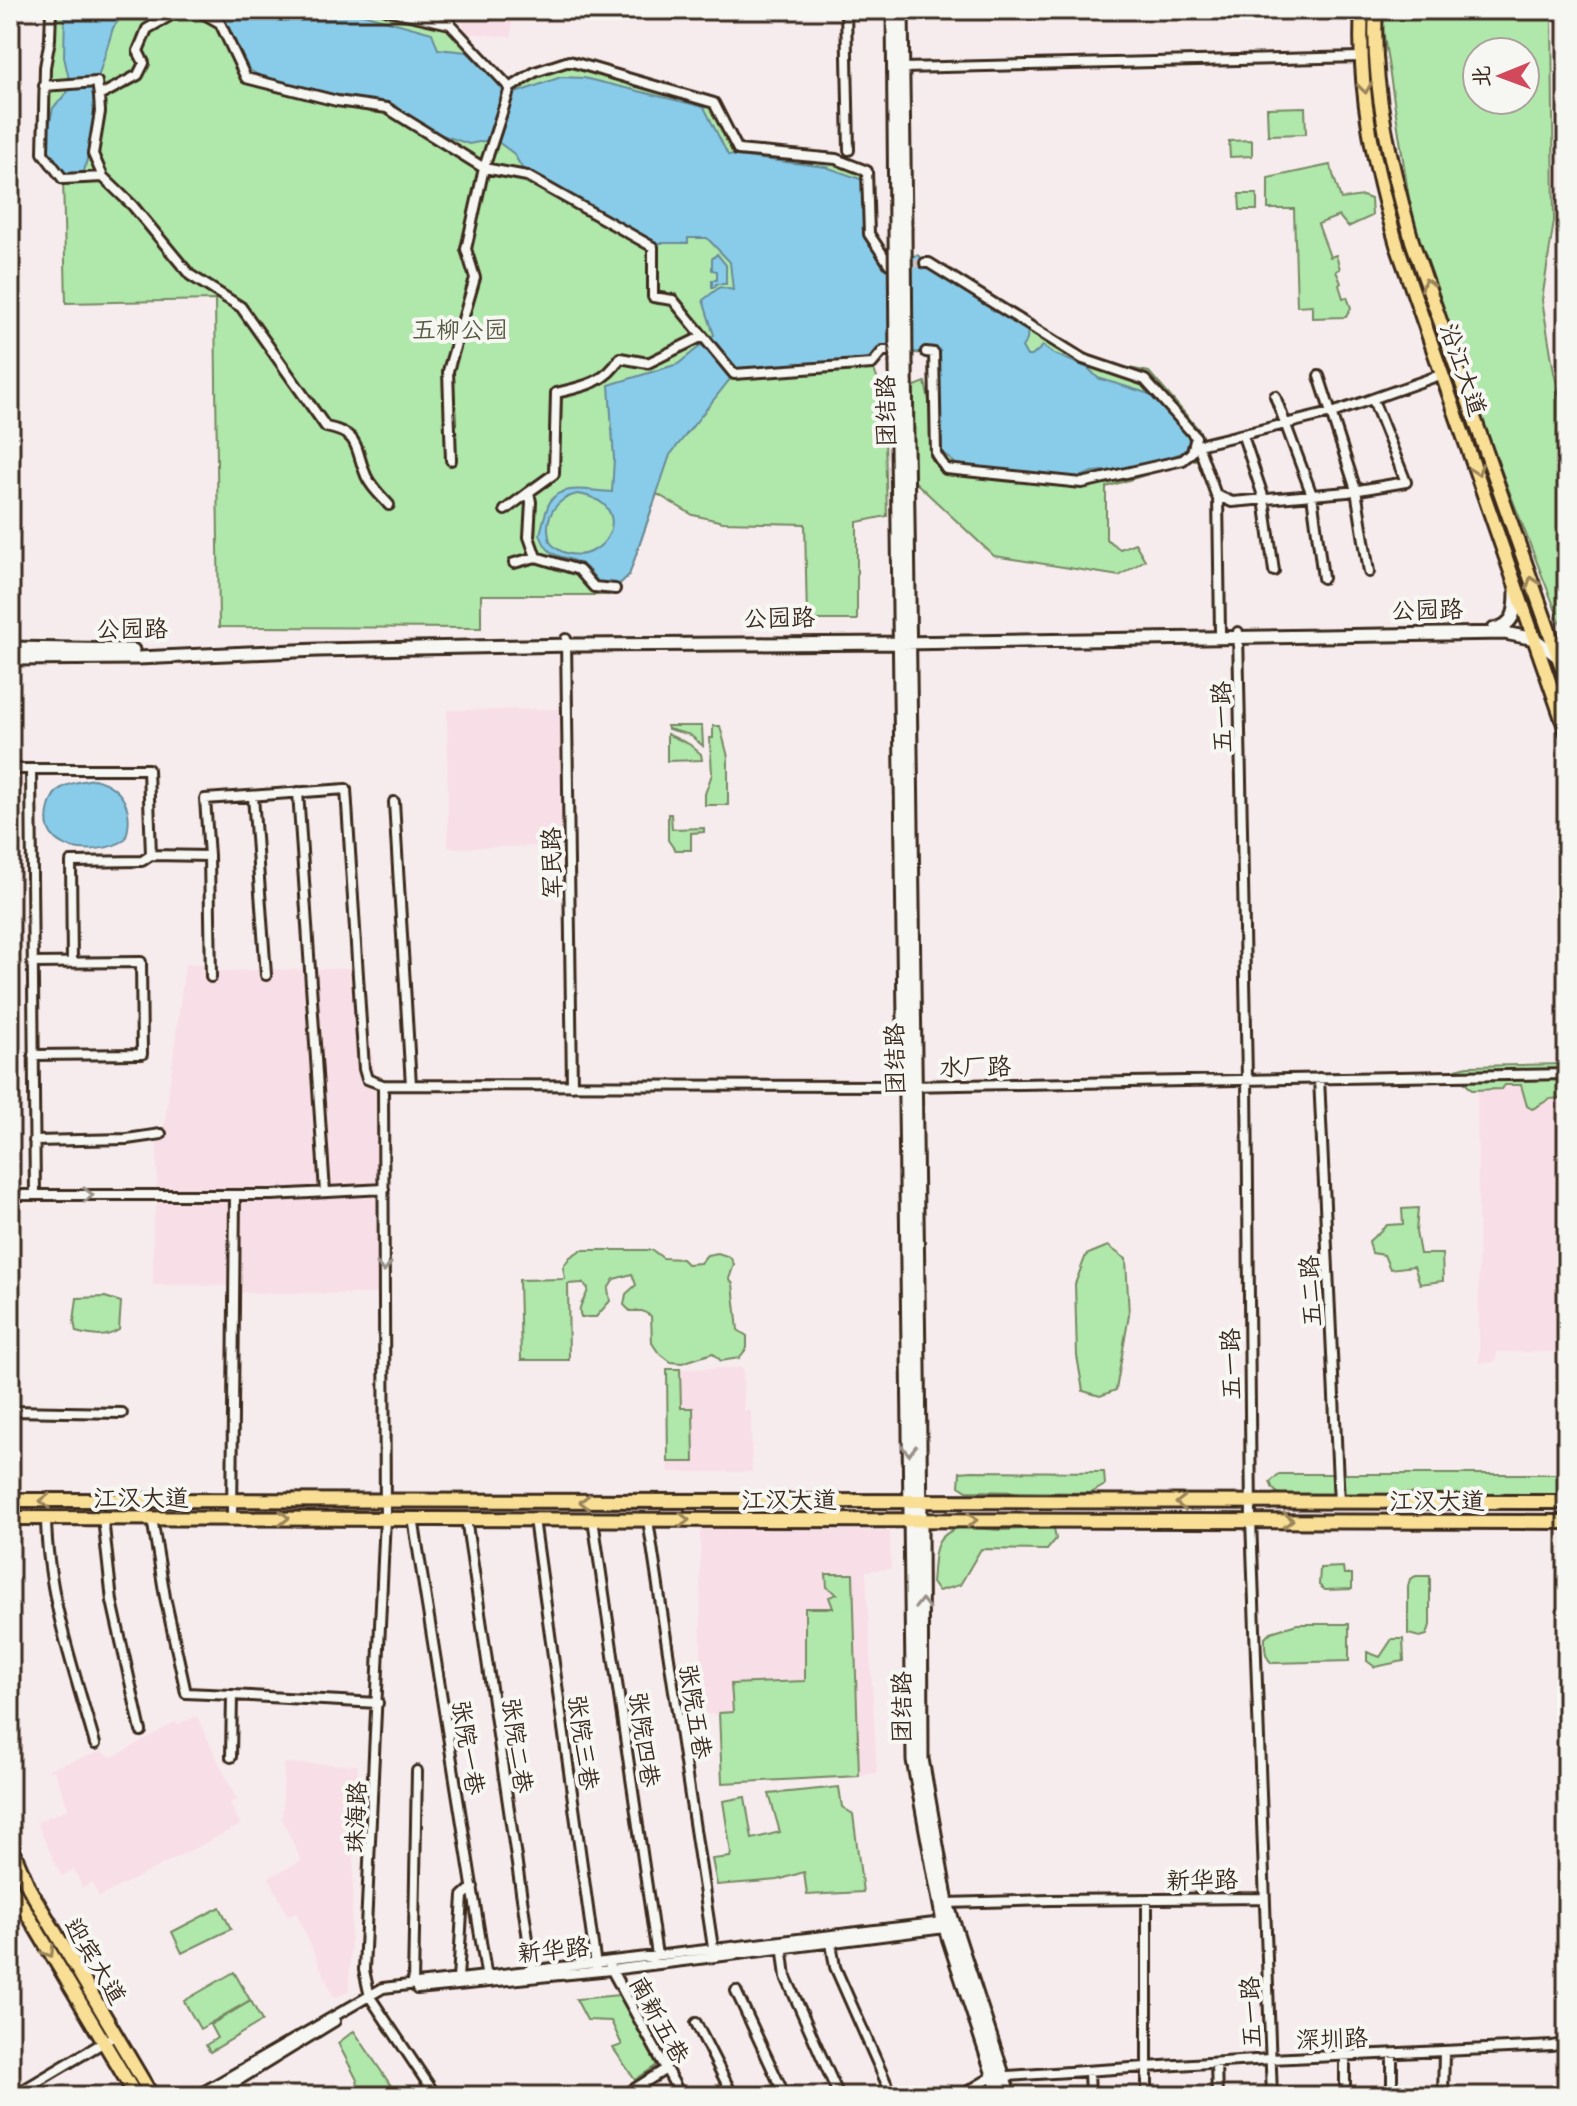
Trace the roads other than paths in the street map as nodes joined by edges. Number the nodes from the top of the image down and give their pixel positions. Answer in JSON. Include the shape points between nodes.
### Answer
{"nodes":[{"id":1,"x":51,"y":10,"type":"edge"},
{"id":2,"x":180,"y":10,"type":"edge"},
{"id":3,"x":197,"y":10,"type":"edge"},
{"id":4,"x":387,"y":10,"type":"edge"},
{"id":5,"x":450,"y":10,"type":"edge"},
{"id":6,"x":846,"y":10,"type":"edge"},
{"id":7,"x":893,"y":10,"type":"edge"},
{"id":8,"x":902,"y":10,"type":"edge"},
{"id":9,"x":1362,"y":10,"type":"edge"},
{"id":10,"x":1376,"y":10,"type":"edge"},
{"id":11,"x":450,"y":24,"type":"junction"},
{"id":12,"x":1360,"y":57,"type":"junction"},
{"id":13,"x":903,"y":68,"type":"junction"},
{"id":14,"x":44,"y":86,"type":"junction"},
{"id":15,"x":510,"y":89,"type":"junction"},
{"id":16,"x":99,"y":96,"type":"junction"},
{"id":17,"x":849,"y":150,"type":"dead end"},
{"id":18,"x":484,"y":168,"type":"junction"},
{"id":19,"x":103,"y":177,"type":"junction"},
{"id":20,"x":900,"y":228,"type":"junction"},
{"id":21,"x":925,"y":263,"type":"tunnel mouth"},
{"id":22,"x":889,"y":264,"type":"dead end"},
{"id":23,"x":701,"y":337,"type":"junction"},
{"id":24,"x":888,"y":351,"type":"dead end"},
{"id":25,"x":926,"y":352,"type":"dead end"},
{"id":26,"x":1443,"y":374,"type":"junction"},
{"id":27,"x":1319,"y":376,"type":"dead end"},
{"id":28,"x":1275,"y":396,"type":"dead end"},
{"id":29,"x":1373,"y":400,"type":"junction"},
{"id":30,"x":1332,"y":413,"type":"junction"},
{"id":31,"x":1285,"y":426,"type":"junction"},
{"id":32,"x":1243,"y":436,"type":"junction"},
{"id":33,"x":451,"y":460,"type":"dead end"},
{"id":34,"x":1356,"y":490,"type":"junction"},
{"id":35,"x":529,"y":492,"type":"junction"},
{"id":36,"x":1312,"y":495,"type":"junction"},
{"id":37,"x":1218,"y":496,"type":"junction"},
{"id":38,"x":1264,"y":499,"type":"junction"},
{"id":39,"x":389,"y":505,"type":"dead end"},
{"id":40,"x":505,"y":510,"type":"dead end"},
{"id":41,"x":536,"y":557,"type":"junction"},
{"id":42,"x":514,"y":563,"type":"dead end"},
{"id":43,"x":1274,"y":571,"type":"dead end"},
{"id":44,"x":1369,"y":572,"type":"dead end"},
{"id":45,"x":1323,"y":578,"type":"dead end"},
{"id":46,"x":1516,"y":586,"type":"junction"},
{"id":47,"x":615,"y":589,"type":"dead end"},
{"id":48,"x":1220,"y":632,"type":"junction"},
{"id":49,"x":1238,"y":634,"type":"junction"},
{"id":50,"x":1535,"y":639,"type":"junction"},
{"id":51,"x":905,"y":640,"type":"junction"},
{"id":52,"x":566,"y":642,"type":"junction"},
{"id":53,"x":10,"y":648,"type":"edge"},
{"id":54,"x":1559,"y":658,"type":"junction"},
{"id":55,"x":10,"y":659,"type":"edge"},
{"id":56,"x":1567,"y":682,"type":"edge"},
{"id":57,"x":1567,"y":733,"type":"edge"},
{"id":58,"x":10,"y":769,"type":"edge"},
{"id":59,"x":31,"y":769,"type":"junction"},
{"id":60,"x":298,"y":792,"type":"junction"},
{"id":61,"x":253,"y":796,"type":"junction"},
{"id":62,"x":394,"y":802,"type":"dead end"},
{"id":63,"x":151,"y":855,"type":"junction"},
{"id":64,"x":209,"y":856,"type":"junction"},
{"id":65,"x":32,"y":963,"type":"junction"},
{"id":66,"x":72,"y":963,"type":"junction"},
{"id":67,"x":266,"y":975,"type":"dead end"},
{"id":68,"x":211,"y":977,"type":"dead end"},
{"id":69,"x":33,"y":1055,"type":"junction"},
{"id":70,"x":1567,"y":1074,"type":"edge"},
{"id":71,"x":1247,"y":1078,"type":"junction"},
{"id":72,"x":1319,"y":1078,"type":"junction"},
{"id":73,"x":383,"y":1085,"type":"junction"},
{"id":74,"x":411,"y":1085,"type":"junction"},
{"id":75,"x":572,"y":1086,"type":"junction"},
{"id":76,"x":911,"y":1086,"type":"junction"},
{"id":77,"x":161,"y":1134,"type":"dead end"},
{"id":78,"x":34,"y":1141,"type":"junction"},
{"id":79,"x":384,"y":1189,"type":"junction"},
{"id":80,"x":325,"y":1192,"type":"junction"},
{"id":81,"x":10,"y":1195,"type":"edge"},
{"id":82,"x":35,"y":1195,"type":"junction"},
{"id":83,"x":235,"y":1195,"type":"junction"},
{"id":84,"x":10,"y":1411,"type":"edge"},
{"id":85,"x":122,"y":1413,"type":"dead end"},
{"id":86,"x":10,"y":1500,"type":"edge"},
{"id":87,"x":384,"y":1501,"type":"junction"},
{"id":88,"x":208,"y":1502,"type":"junction"},
{"id":89,"x":232,"y":1502,"type":"junction"},
{"id":90,"x":251,"y":1502,"type":"junction"},
{"id":91,"x":915,"y":1502,"type":"junction"},
{"id":92,"x":1567,"y":1502,"type":"edge"},
{"id":93,"x":1251,"y":1503,"type":"junction"},
{"id":94,"x":1339,"y":1503,"type":"junction"},
{"id":95,"x":46,"y":1518,"type":"junction"},
{"id":96,"x":103,"y":1518,"type":"junction"},
{"id":97,"x":152,"y":1518,"type":"junction"},
{"id":98,"x":209,"y":1518,"type":"junction"},
{"id":99,"x":251,"y":1518,"type":"junction"},
{"id":100,"x":386,"y":1518,"type":"junction"},
{"id":101,"x":414,"y":1518,"type":"junction"},
{"id":102,"x":468,"y":1518,"type":"junction"},
{"id":103,"x":12,"y":1519,"type":"edge"},
{"id":104,"x":232,"y":1519,"type":"junction"},
{"id":105,"x":534,"y":1519,"type":"junction"},
{"id":106,"x":593,"y":1519,"type":"junction"},
{"id":107,"x":648,"y":1520,"type":"junction"},
{"id":108,"x":915,"y":1520,"type":"junction"},
{"id":109,"x":1251,"y":1520,"type":"junction"},
{"id":110,"x":1567,"y":1522,"type":"edge"},
{"id":111,"x":232,"y":1695,"type":"junction"},
{"id":112,"x":377,"y":1703,"type":"junction"},
{"id":113,"x":141,"y":1731,"type":"dead end"},
{"id":114,"x":95,"y":1744,"type":"dead end"},
{"id":115,"x":231,"y":1757,"type":"dead end"},
{"id":116,"x":417,"y":1771,"type":"dead end"},
{"id":117,"x":10,"y":1844,"type":"edge"},
{"id":118,"x":10,"y":1885,"type":"edge"},
{"id":119,"x":473,"y":1887,"type":"junction"},
{"id":120,"x":1264,"y":1898,"type":"junction"},
{"id":121,"x":1147,"y":1899,"type":"junction"},
{"id":122,"x":947,"y":1903,"type":"junction"},
{"id":123,"x":944,"y":1925,"type":"junction"},
{"id":124,"x":830,"y":1939,"type":"junction"},
{"id":125,"x":782,"y":1945,"type":"junction"},
{"id":126,"x":714,"y":1953,"type":"junction"},
{"id":127,"x":658,"y":1960,"type":"junction"},
{"id":128,"x":609,"y":1966,"type":"junction"},
{"id":129,"x":596,"y":1967,"type":"junction"},
{"id":130,"x":534,"y":1974,"type":"junction"},
{"id":131,"x":458,"y":1979,"type":"junction"},
{"id":132,"x":489,"y":1979,"type":"junction"},
{"id":133,"x":413,"y":1984,"type":"junction"},
{"id":134,"x":736,"y":1991,"type":"dead end"},
{"id":135,"x":371,"y":1996,"type":"junction"},
{"id":136,"x":696,"y":2023,"type":"dead end"},
{"id":137,"x":116,"y":2035,"type":"junction"},
{"id":138,"x":103,"y":2042,"type":"junction"},
{"id":139,"x":1567,"y":2043,"type":"edge"},
{"id":140,"x":1444,"y":2052,"type":"junction"},
{"id":141,"x":1392,"y":2054,"type":"junction"},
{"id":142,"x":1345,"y":2056,"type":"junction"},
{"id":143,"x":1270,"y":2059,"type":"junction"},
{"id":144,"x":1216,"y":2063,"type":"junction"},
{"id":145,"x":1146,"y":2067,"type":"junction"},
{"id":146,"x":666,"y":2069,"type":"junction"},
{"id":147,"x":1089,"y":2071,"type":"junction"},
{"id":148,"x":997,"y":2076,"type":"junction"},
{"id":149,"x":13,"y":2096,"type":"edge"},
{"id":150,"x":136,"y":2096,"type":"edge"},
{"id":151,"x":152,"y":2096,"type":"edge"},
{"id":152,"x":196,"y":2096,"type":"edge"},
{"id":153,"x":213,"y":2096,"type":"edge"},
{"id":154,"x":438,"y":2096,"type":"edge"},
{"id":155,"x":623,"y":2096,"type":"edge"},
{"id":156,"x":681,"y":2096,"type":"edge"},
{"id":157,"x":733,"y":2096,"type":"edge"},
{"id":158,"x":785,"y":2096,"type":"edge"},
{"id":159,"x":839,"y":2096,"type":"edge"},
{"id":160,"x":892,"y":2096,"type":"edge"},
{"id":161,"x":960,"y":2096,"type":"edge"},
{"id":162,"x":1000,"y":2096,"type":"edge"},
{"id":163,"x":1010,"y":2096,"type":"edge"},
{"id":164,"x":1090,"y":2096,"type":"edge"},
{"id":165,"x":1147,"y":2096,"type":"edge"},
{"id":166,"x":1217,"y":2096,"type":"edge"},
{"id":167,"x":1272,"y":2096,"type":"edge"},
{"id":168,"x":1345,"y":2096,"type":"edge"},
{"id":169,"x":1392,"y":2096,"type":"edge"},
{"id":170,"x":1443,"y":2096,"type":"edge"}],
"edges":[{"from":1,"to":14,"type":"street"},
{"from":2,"to":16,"type":"street","via":[[147,29],[138,51],[144,63],[138,75]]},
{"from":3,"to":18,"type":"street","via":[[220,23],[246,78],[387,108]]},
{"from":4,"to":11,"type":"street"},
{"from":5,"to":11,"type":"street"},
{"from":6,"to":17,"type":"street"},
{"from":7,"to":20,"type":"main road","name":"团结路"},
{"from":8,"to":13,"type":"main road","name":"团结路"},
{"from":9,"to":12,"type":"main road","name":"沿江大道"},
{"from":54,"to":10,"type":"main road","name":"沿江大道","one_way":true,"via":[[1412,241],[1394,175],[1376,56]]},
{"from":11,"to":15,"type":"street"},
{"from":12,"to":13,"type":"street"},
{"from":12,"to":26,"type":"main road","name":"沿江大道","one_way":true,"via":[[1378,179]]},
{"from":13,"to":20,"type":"main road","name":"团结路"},
{"from":14,"to":16,"type":"street","via":[[97,82]]},
{"from":14,"to":19,"type":"street","via":[[43,153],[63,179]]},
{"from":15,"to":18,"type":"street"},
{"from":15,"to":22,"type":"street","via":[[535,72],[569,61],[714,103],[738,150],[836,159],[867,171],[869,234]]},
{"from":16,"to":19,"type":"street","via":[[93,154]]},
{"from":18,"to":23,"type":"street","via":[[527,176],[653,247],[653,297],[673,300]]},
{"from":18,"to":33,"type":"street","via":[[466,249],[475,278],[448,371]]},
{"from":19,"to":39,"type":"street","via":[[190,275],[241,307],[326,427],[345,431],[355,441],[366,477]]},
{"from":20,"to":51,"type":"main road","name":"团结路","bridge":true},
{"from":21,"to":25,"type":"street","via":[[1083,359],[1145,380],[1196,437],[1192,452],[1183,460],[1082,483],[946,469],[936,454],[934,353]]},
{"from":23,"to":24,"type":"street","via":[[734,374],[872,364]]},
{"from":23,"to":35,"type":"street","via":[[648,363],[620,358],[612,373],[556,393],[554,474]]},
{"from":26,"to":29,"type":"street"},
{"from":26,"to":46,"type":"main road","name":"沿江大道","one_way":true},
{"from":27,"to":30,"type":"street"},
{"from":28,"to":31,"type":"street"},
{"from":29,"to":30,"type":"street"},
{"from":29,"to":34,"type":"street","via":[[1406,482]]},
{"from":30,"to":31,"type":"street"},
{"from":30,"to":34,"type":"street"},
{"from":31,"to":32,"type":"street"},
{"from":31,"to":36,"type":"street"},
{"from":32,"to":37,"type":"street","via":[[1198,445]]},
{"from":32,"to":38,"type":"street"},
{"from":34,"to":36,"type":"street"},
{"from":34,"to":44,"type":"street"},
{"from":35,"to":40,"type":"street"},
{"from":35,"to":41,"type":"street","via":[[529,537]]},
{"from":36,"to":38,"type":"street"},
{"from":36,"to":45,"type":"street"},
{"from":37,"to":38,"type":"street","via":[[1232,502]]},
{"from":37,"to":48,"type":"street"},
{"from":38,"to":43,"type":"street"},
{"from":41,"to":42,"type":"street"},
{"from":41,"to":47,"type":"street","via":[[579,570],[594,587]]},
{"from":46,"to":49,"type":"main road","name":"公园路","via":[[1513,619],[1497,629]]},
{"from":46,"to":50,"type":"main road","name":"沿江大道"},
{"from":48,"to":49,"type":"main road","name":"公园路"},
{"from":48,"to":51,"type":"main road","name":"公园路"},
{"from":49,"to":50,"type":"main road","via":[[1505,633]]},
{"from":49,"to":51,"type":"main road"},
{"from":49,"to":71,"type":"street","name":"五一路"},
{"from":50,"to":54,"type":"main road"},
{"from":50,"to":57,"type":"main road","name":"沿江大道"},
{"from":51,"to":52,"type":"main road","name":"公园路"},
{"from":51,"to":76,"type":"main road","name":"团结路"},
{"from":52,"to":53,"type":"main road","name":"公园路","via":[[134,651]]},
{"from":52,"to":55,"type":"main road"},
{"from":52,"to":75,"type":"street","name":"军民路"},
{"from":54,"to":56,"type":"main road","name":"沿江大道"},
{"from":58,"to":59,"type":"street"},
{"from":59,"to":63,"type":"street","via":[[148,769]]},
{"from":59,"to":65,"type":"street"},
{"from":60,"to":61,"type":"street"},
{"from":60,"to":73,"type":"street","via":[[346,789],[364,1069],[367,1079]]},
{"from":60,"to":80,"type":"street"},
{"from":61,"to":64,"type":"street","via":[[205,799]]},
{"from":61,"to":67,"type":"street"},
{"from":62,"to":74,"type":"street"},
{"from":63,"to":64,"type":"street"},
{"from":63,"to":66,"type":"street","via":[[142,861],[71,862]]},
{"from":64,"to":68,"type":"street"},
{"from":65,"to":66,"type":"street"},
{"from":65,"to":69,"type":"street"},
{"from":66,"to":69,"type":"street","via":[[141,962],[142,1054]]},
{"from":69,"to":78,"type":"street"},
{"from":70,"to":72,"type":"street","name":"水厂路"},
{"from":71,"to":72,"type":"street","name":"水厂路"},
{"from":71,"to":76,"type":"street","name":"水厂路"},
{"from":71,"to":93,"type":"street","name":"五一路"},
{"from":72,"to":94,"type":"street","name":"五二路"},
{"from":73,"to":74,"type":"street","name":"水厂路"},
{"from":73,"to":79,"type":"street","name":"珠海路"},
{"from":74,"to":75,"type":"street","name":"水厂路"},
{"from":75,"to":76,"type":"street","name":"水厂路"},
{"from":76,"to":91,"type":"main road","name":"团结路"},
{"from":77,"to":78,"type":"street"},
{"from":78,"to":82,"type":"street"},
{"from":79,"to":80,"type":"street"},
{"from":79,"to":87,"type":"street","name":"珠海路","one_way":true},
{"from":80,"to":83,"type":"street"},
{"from":81,"to":82,"type":"street"},
{"from":82,"to":83,"type":"street","one_way":true},
{"from":83,"to":89,"type":"street"},
{"from":84,"to":85,"type":"street"},
{"from":88,"to":86,"type":"main road","name":"江汉大道","one_way":true},
{"from":87,"to":90,"type":"main road","name":"江汉大道"},
{"from":91,"to":87,"type":"main road","name":"江汉大道","one_way":true},
{"from":87,"to":100,"type":"street","name":"珠海路"},
{"from":88,"to":89,"type":"main road","name":"江汉大道"},
{"from":88,"to":98,"type":"main road","via":[[215,1509]]},
{"from":89,"to":90,"type":"main road","name":"江汉大道"},
{"from":89,"to":104,"type":"street"},
{"from":90,"to":99,"type":"main road","via":[[244,1508]]},
{"from":93,"to":91,"type":"main road","name":"江汉大道","one_way":true},
{"from":91,"to":108,"type":"main road","name":"团结路"},
{"from":92,"to":94,"type":"main road","name":"江汉大道"},
{"from":93,"to":94,"type":"main road","name":"江汉大道"},
{"from":93,"to":109,"type":"street","name":"五一路"},
{"from":95,"to":96,"type":"main road","name":"江汉大道"},
{"from":95,"to":103,"type":"main road","name":"江汉大道"},
{"from":95,"to":114,"type":"street","via":[[59,1614]]},
{"from":96,"to":97,"type":"main road","name":"江汉大道"},
{"from":96,"to":113,"type":"street","via":[[112,1601]]},
{"from":97,"to":98,"type":"main road","name":"江汉大道"},
{"from":97,"to":111,"type":"street","via":[[186,1693]]},
{"from":98,"to":104,"type":"main road","name":"江汉大道"},
{"from":99,"to":100,"type":"main road","name":"江汉大道","one_way":true},
{"from":99,"to":104,"type":"main road","name":"江汉大道"},
{"from":100,"to":101,"type":"main road","name":"江汉大道"},
{"from":100,"to":112,"type":"street","name":"珠海路"},
{"from":101,"to":102,"type":"main road","name":"江汉大道"},
{"from":101,"to":119,"type":"street","name":"张院一巷"},
{"from":101,"to":132,"type":"street","name":"张院一巷"},
{"from":102,"to":105,"type":"main road","name":"江汉大道"},
{"from":102,"to":130,"type":"street","name":"张院二巷"},
{"from":105,"to":106,"type":"main road","name":"江汉大道"},
{"from":105,"to":129,"type":"street","name":"张院三巷"},
{"from":106,"to":107,"type":"main road","name":"江汉大道"},
{"from":106,"to":127,"type":"street","name":"张院四巷"},
{"from":107,"to":108,"type":"main road","name":"江汉大道","one_way":true},
{"from":107,"to":126,"type":"street","name":"张院五巷"},
{"from":108,"to":109,"type":"main road","name":"江汉大道","one_way":true},
{"from":122,"to":108,"type":"main road","name":"团结路","one_way":true,"via":[[922,1759]]},
{"from":108,"to":123,"type":"main road","name":"团结路","via":[[913,1760]]},
{"from":109,"to":110,"type":"main road","name":"江汉大道","one_way":true},
{"from":109,"to":120,"type":"street","name":"五一路"},
{"from":111,"to":112,"type":"street"},
{"from":111,"to":115,"type":"street"},
{"from":112,"to":135,"type":"street","name":"珠海路","via":[[364,1970]]},
{"from":116,"to":133,"type":"street"},
{"from":117,"to":137,"type":"main road","name":"迎宾大道","via":[[29,1888]]},
{"from":118,"to":138,"type":"main road","name":"迎宾大道","one_way":true},
{"from":119,"to":131,"type":"street","via":[[463,1896]]},
{"from":119,"to":132,"type":"street","name":"张院一巷"},
{"from":120,"to":121,"type":"street","name":"新华路"},
{"from":120,"to":143,"type":"street","name":"五一路"},
{"from":121,"to":122,"type":"street","name":"新华路"},
{"from":121,"to":145,"type":"street"},
{"from":122,"to":148,"type":"main road","name":"团结路"},
{"from":123,"to":124,"type":"street","name":"新华路"},
{"from":123,"to":148,"type":"main road","name":"团结路"},
{"from":124,"to":125,"type":"street","name":"新华路"},
{"from":124,"to":160,"type":"street","via":[[835,1967]]},
{"from":125,"to":126,"type":"street","name":"新华路"},
{"from":125,"to":159,"type":"street","via":[[786,1977]]},
{"from":126,"to":127,"type":"street","name":"新华路"},
{"from":127,"to":128,"type":"street","name":"新华路"},
{"from":128,"to":129,"type":"street","name":"新华路"},
{"from":128,"to":146,"type":"street","name":"南新五巷"},
{"from":129,"to":130,"type":"street","name":"新华路"},
{"from":130,"to":132,"type":"street","name":"新华路"},
{"from":131,"to":132,"type":"street","name":"新华路"},
{"from":131,"to":133,"type":"street","name":"新华路"},
{"from":132,"to":135,"type":"street","name":"新华路"},
{"from":133,"to":135,"type":"street","name":"新华路","via":[[383,1988]]},
{"from":134,"to":158,"type":"street"},
{"from":135,"to":152,"type":"street","name":"新华路"},
{"from":135,"to":153,"type":"street","name":"新华路"},
{"from":135,"to":154,"type":"street","name":"珠海路"},
{"from":136,"to":157,"type":"street"},
{"from":137,"to":138,"type":"street"},
{"from":137,"to":151,"type":"main road","name":"迎宾大道"},
{"from":138,"to":149,"type":"street"},
{"from":138,"to":150,"type":"main road","name":"迎宾大道"},
{"from":139,"to":140,"type":"street","name":"深圳路"},
{"from":140,"to":141,"type":"street","name":"深圳路"},
{"from":140,"to":170,"type":"street"},
{"from":141,"to":142,"type":"street","name":"深圳路"},
{"from":141,"to":169,"type":"street"},
{"from":142,"to":143,"type":"street","name":"深圳路"},
{"from":142,"to":168,"type":"street"},
{"from":143,"to":144,"type":"street","name":"深圳路"},
{"from":143,"to":167,"type":"street","name":"五一路"},
{"from":144,"to":145,"type":"street","name":"深圳路"},
{"from":144,"to":166,"type":"street"},
{"from":145,"to":147,"type":"street","name":"深圳路"},
{"from":145,"to":165,"type":"street"},
{"from":146,"to":155,"type":"street"},
{"from":146,"to":156,"type":"street","name":"南新五巷"},
{"from":147,"to":148,"type":"street","name":"深圳路"},
{"from":147,"to":164,"type":"street"},
{"from":148,"to":161,"type":"street","name":"深圳路"},
{"from":148,"to":162,"type":"main road","name":"团结路"},
{"from":148,"to":163,"type":"main road","name":"团结路"}]}
